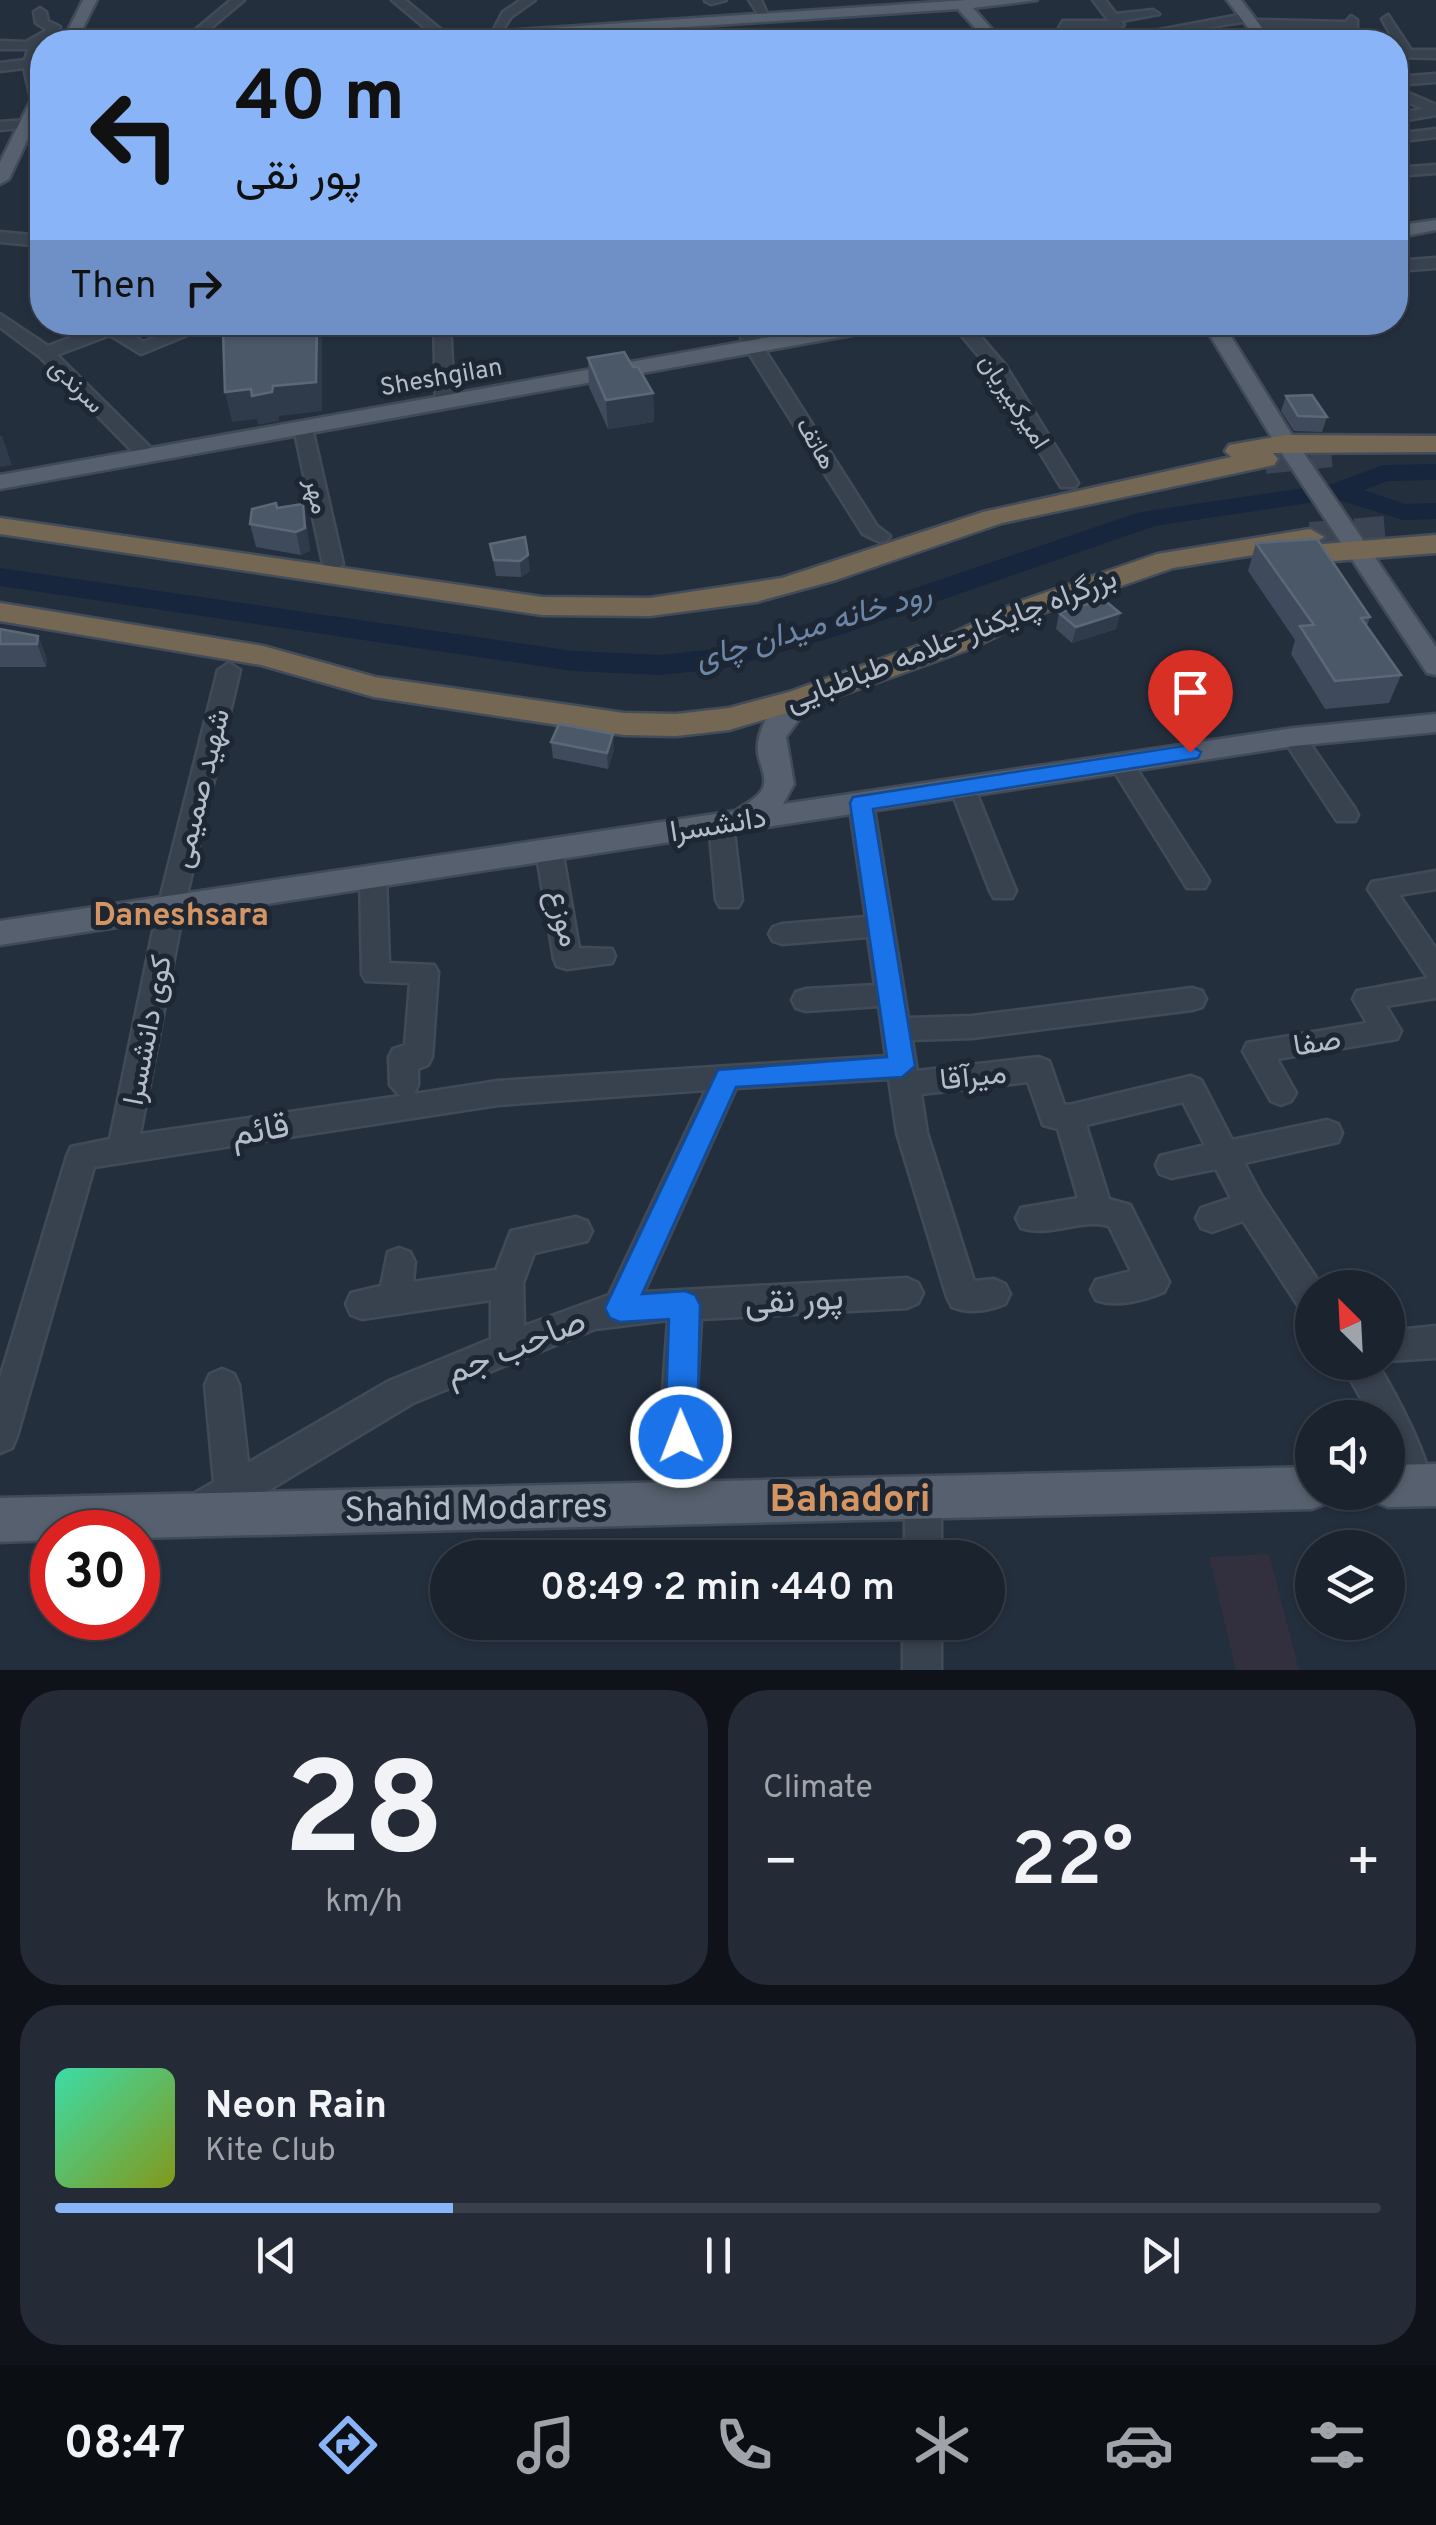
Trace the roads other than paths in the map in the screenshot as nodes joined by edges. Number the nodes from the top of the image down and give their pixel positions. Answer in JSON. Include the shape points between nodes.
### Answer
{"nodes":[{"id":1,"x":90,"y":0,"type":"edge"},
{"id":2,"x":210,"y":0,"type":"edge"},
{"id":3,"x":238,"y":0,"type":"edge"},
{"id":4,"x":398,"y":0,"type":"edge"},
{"id":5,"x":529,"y":0,"type":"edge"},
{"id":6,"x":720,"y":0,"type":"edge"},
{"id":7,"x":755,"y":0,"type":"edge"},
{"id":8,"x":1030,"y":0,"type":"edge"},
{"id":9,"x":1099,"y":0,"type":"edge"},
{"id":10,"x":711,"y":1,"type":"edge"},
{"id":11,"x":962,"y":5,"type":"junction"},
{"id":12,"x":40,"y":12,"type":"dead end"},
{"id":13,"x":1153,"y":14,"type":"dead end"},
{"id":14,"x":766,"y":17,"type":"junction"},
{"id":15,"x":1167,"y":17,"type":"dead end"},
{"id":16,"x":1113,"y":18,"type":"junction"},
{"id":17,"x":1388,"y":18,"type":"dead end"},
{"id":18,"x":1251,"y":20,"type":"edge"},
{"id":19,"x":212,"y":21,"type":"junction"},
{"id":20,"x":674,"y":23,"type":"junction"},
{"id":21,"x":1352,"y":23,"type":"dead end"},
{"id":22,"x":1063,"y":25,"type":"dead end"},
{"id":23,"x":53,"y":30,"type":"edge"},
{"id":24,"x":75,"y":30,"type":"edge"},
{"id":25,"x":201,"y":30,"type":"edge"},
{"id":26,"x":435,"y":30,"type":"edge"},
{"id":27,"x":497,"y":30,"type":"edge"},
{"id":28,"x":577,"y":30,"type":"edge"},
{"id":29,"x":677,"y":30,"type":"edge"},
{"id":30,"x":985,"y":30,"type":"edge"},
{"id":31,"x":1175,"y":30,"type":"edge"},
{"id":32,"x":1392,"y":30,"type":"edge"},
{"id":33,"x":0,"y":45,"type":"edge"},
{"id":34,"x":30,"y":46,"type":"edge"},
{"id":35,"x":1408,"y":53,"type":"edge"},
{"id":36,"x":1436,"y":54,"type":"edge"},
{"id":37,"x":30,"y":63,"type":"edge"},
{"id":38,"x":0,"y":67,"type":"edge"},
{"id":39,"x":1436,"y":78,"type":"edge"},
{"id":40,"x":1408,"y":80,"type":"edge"},
{"id":41,"x":1436,"y":86,"type":"edge"},
{"id":42,"x":1408,"y":94,"type":"edge"},
{"id":43,"x":1408,"y":99,"type":"edge"},
{"id":44,"x":1434,"y":108,"type":"edge"},
{"id":45,"x":1408,"y":115,"type":"edge"},
{"id":46,"x":30,"y":120,"type":"edge"},
{"id":47,"x":28,"y":124,"type":"junction"},
{"id":48,"x":0,"y":126,"type":"edge"},
{"id":49,"x":1436,"y":133,"type":"edge"},
{"id":50,"x":1408,"y":136,"type":"edge"},
{"id":51,"x":1436,"y":169,"type":"edge"},
{"id":52,"x":1408,"y":171,"type":"edge"},
{"id":53,"x":0,"y":179,"type":"edge"},
{"id":54,"x":1436,"y":225,"type":"edge"},
{"id":55,"x":1408,"y":230,"type":"edge"},
{"id":56,"x":0,"y":237,"type":"edge"},
{"id":57,"x":30,"y":240,"type":"edge"},
{"id":58,"x":1436,"y":263,"type":"edge"},
{"id":59,"x":1408,"y":265,"type":"edge"},
{"id":60,"x":0,"y":319,"type":"edge"},
{"id":61,"x":95,"y":335,"type":"edge"},
{"id":62,"x":128,"y":335,"type":"edge"},
{"id":63,"x":177,"y":335,"type":"edge"},
{"id":64,"x":442,"y":335,"type":"edge"},
{"id":65,"x":749,"y":335,"type":"edge"},
{"id":66,"x":820,"y":335,"type":"edge"},
{"id":67,"x":969,"y":335,"type":"edge"},
{"id":68,"x":1219,"y":335,"type":"edge"},
{"id":69,"x":754,"y":347,"type":"junction"},
{"id":70,"x":46,"y":353,"type":"junction"},
{"id":71,"x":445,"y":403,"type":"junction"},
{"id":72,"x":304,"y":428,"type":"junction"},
{"id":73,"x":1436,"y":444,"type":"edge"},
{"id":74,"x":1331,"y":452,"type":"tunnel mouth"},
{"id":75,"x":1282,"y":454,"type":"junction"},
{"id":76,"x":1436,"y":454,"type":"edge"},
{"id":77,"x":148,"y":456,"type":"junction"},
{"id":78,"x":0,"y":482,"type":"edge"},
{"id":79,"x":1068,"y":483,"type":"junction"},
{"id":80,"x":0,"y":526,"type":"edge"},
{"id":81,"x":949,"y":530,"type":"junction"},
{"id":82,"x":1436,"y":530,"type":"edge"},
{"id":83,"x":1385,"y":531,"type":"tunnel mouth"},
{"id":84,"x":1350,"y":535,"type":"junction"},
{"id":85,"x":880,"y":536,"type":"dead end"},
{"id":86,"x":1310,"y":537,"type":"tunnel mouth"},
{"id":87,"x":1436,"y":544,"type":"edge"},
{"id":88,"x":332,"y":564,"type":"dead end"},
{"id":89,"x":0,"y":612,"type":"edge"},
{"id":90,"x":0,"y":634,"type":"edge"},
{"id":91,"x":964,"y":640,"type":"junction"},
{"id":92,"x":1436,"y":667,"type":"edge"},
{"id":93,"x":228,"y":670,"type":"junction"},
{"id":94,"x":374,"y":687,"type":"junction"},
{"id":95,"x":800,"y":698,"type":"junction"},
{"id":96,"x":1436,"y":724,"type":"edge"},
{"id":97,"x":1294,"y":737,"type":"junction"},
{"id":98,"x":1121,"y":763,"type":"junction"},
{"id":99,"x":962,"y":788,"type":"junction"},
{"id":100,"x":861,"y":803,"type":"junction"},
{"id":101,"x":1346,"y":815,"type":"dead end"},
{"id":102,"x":732,"y":822,"type":"junction"},
{"id":103,"x":1204,"y":846,"type":"dead end"},
{"id":104,"x":549,"y":850,"type":"junction"},
{"id":105,"x":1177,"y":851,"type":"junction"},
{"id":106,"x":373,"y":877,"type":"junction"},
{"id":107,"x":1436,"y":880,"type":"edge"},
{"id":108,"x":1196,"y":881,"type":"dead end"},
{"id":109,"x":1003,"y":891,"type":"dead end"},
{"id":110,"x":729,"y":900,"type":"dead end"},
{"id":111,"x":171,"y":907,"type":"junction"},
{"id":112,"x":880,"y":926,"type":"junction"},
{"id":113,"x":0,"y":933,"type":"edge"},
{"id":114,"x":782,"y":934,"type":"dead end"},
{"id":115,"x":602,"y":956,"type":"dead end"},
{"id":116,"x":1436,"y":970,"type":"edge"},
{"id":117,"x":1436,"y":987,"type":"edge"},
{"id":118,"x":891,"y":995,"type":"junction"},
{"id":119,"x":1192,"y":999,"type":"dead end"},
{"id":120,"x":806,"y":1000,"type":"dead end"},
{"id":121,"x":896,"y":1029,"type":"junction"},
{"id":122,"x":902,"y":1075,"type":"junction"},
{"id":123,"x":727,"y":1077,"type":"junction"},
{"id":124,"x":404,"y":1084,"type":"dead end"},
{"id":125,"x":1281,"y":1092,"type":"dead end"},
{"id":126,"x":1070,"y":1117,"type":"junction"},
{"id":127,"x":1326,"y":1133,"type":"dead end"},
{"id":128,"x":122,"y":1152,"type":"junction"},
{"id":129,"x":1226,"y":1156,"type":"junction"},
{"id":130,"x":1171,"y":1164,"type":"dead end"},
{"id":131,"x":1250,"y":1205,"type":"junction"},
{"id":132,"x":1108,"y":1212,"type":"junction"},
{"id":133,"x":1032,"y":1218,"type":"dead end"},
{"id":134,"x":1212,"y":1218,"type":"dead end"},
{"id":135,"x":576,"y":1231,"type":"dead end"},
{"id":136,"x":399,"y":1262,"type":"dead end"},
{"id":137,"x":1295,"y":1273,"type":"edge"},
{"id":138,"x":507,"y":1283,"type":"junction"},
{"id":139,"x":1108,"y":1290,"type":"dead end"},
{"id":140,"x":907,"y":1293,"type":"dead end"},
{"id":141,"x":994,"y":1294,"type":"dead end"},
{"id":142,"x":396,"y":1300,"type":"junction"},
{"id":143,"x":362,"y":1304,"type":"dead end"},
{"id":144,"x":685,"y":1305,"type":"junction"},
{"id":145,"x":620,"y":1308,"type":"junction"},
{"id":146,"x":1436,"y":1342,"type":"edge"},
{"id":147,"x":1405,"y":1345,"type":"edge"},
{"id":148,"x":508,"y":1348,"type":"junction"},
{"id":149,"x":1368,"y":1380,"type":"edge"},
{"id":150,"x":222,"y":1385,"type":"dead end"},
{"id":151,"x":0,"y":1436,"type":"edge"},
{"id":152,"x":1414,"y":1486,"type":"edge"},
{"id":153,"x":1295,"y":1488,"type":"edge"},
{"id":154,"x":233,"y":1490,"type":"junction"},
{"id":155,"x":923,"y":1497,"type":"junction"},
{"id":156,"x":684,"y":1502,"type":"junction"},
{"id":157,"x":195,"y":1513,"type":"junction"},
{"id":158,"x":0,"y":1520,"type":"edge"},
{"id":159,"x":922,"y":1540,"type":"edge"},
{"id":160,"x":922,"y":1640,"type":"edge"},
{"id":161,"x":922,"y":1670,"type":"edge"}],
"edges":[{"from":1,"to":24,"type":"main road"},
{"from":2,"to":19,"type":"street"},
{"from":3,"to":19,"type":"street"},
{"from":4,"to":26,"type":"street"},
{"from":5,"to":27,"type":"street"},
{"from":6,"to":10,"type":"street"},
{"from":7,"to":14,"type":"street"},
{"from":8,"to":11,"type":"main road"},
{"from":9,"to":16,"type":"street"},
{"from":11,"to":14,"type":"main road"},
{"from":11,"to":30,"type":"main road"},
{"from":12,"to":23,"type":"street"},
{"from":13,"to":16,"type":"street"},
{"from":14,"to":20,"type":"main road"},
{"from":15,"to":18,"type":"street"},
{"from":16,"to":22,"type":"street","via":[[1118,25]]},
{"from":17,"to":32,"type":"street"},
{"from":18,"to":21,"type":"street"},
{"from":18,"to":31,"type":"street"},
{"from":19,"to":25,"type":"street"},
{"from":20,"to":28,"type":"main road"},
{"from":20,"to":29,"type":"street"},
{"from":33,"to":34,"type":"street"},
{"from":35,"to":36,"type":"street"},
{"from":37,"to":38,"type":"street"},
{"from":39,"to":40,"type":"street"},
{"from":41,"to":42,"type":"street"},
{"from":43,"to":44,"type":"street"},
{"from":44,"to":45,"type":"street"},
{"from":46,"to":47,"type":"main road"},
{"from":47,"to":48,"type":"street"},
{"from":47,"to":53,"type":"main road"},
{"from":49,"to":50,"type":"street"},
{"from":51,"to":52,"type":"street"},
{"from":54,"to":55,"type":"main road"},
{"from":56,"to":57,"type":"street"},
{"from":58,"to":59,"type":"street"},
{"from":60,"to":70,"type":"street","name":"سرندی"},
{"from":61,"to":70,"type":"street"},
{"from":62,"to":63,"type":"street","via":[[141,349]]},
{"from":64,"to":71,"type":"street"},
{"from":65,"to":69,"type":"street","name":"هاتف"},
{"from":66,"to":69,"type":"main road","name":"Sheshgilan"},
{"from":67,"to":79,"type":"street","name":"امیرکبیریان","via":[[996,366]]},
{"from":68,"to":75,"type":"main road"},
{"from":69,"to":71,"type":"main road","name":"Sheshgilan"},
{"from":69,"to":85,"type":"street","name":"هاتف"},
{"from":70,"to":77,"type":"street","name":"سرندی"},
{"from":71,"to":72,"type":"main road","name":"Sheshgilan"},
{"from":72,"to":77,"type":"main road","name":"Sheshgilan"},
{"from":72,"to":88,"type":"street","name":"مهر"},
{"from":73,"to":75,"type":"highway"},
{"from":74,"to":76,"type":"highway"},
{"from":75,"to":79,"type":"highway"},
{"from":75,"to":81,"type":"highway","via":[[1091,492]]},
{"from":75,"to":84,"type":"main road"},
{"from":77,"to":78,"type":"main road","name":"Sheshgilan"},
{"from":79,"to":81,"type":"highway"},
{"from":80,"to":81,"type":"highway","via":[[608,612],[749,594]]},
{"from":82,"to":83,"type":"highway"},
{"from":84,"to":87,"type":"highway"},
{"from":84,"to":91,"type":"highway","via":[[1187,571]]},
{"from":84,"to":92,"type":"main road"},
{"from":86,"to":91,"type":"highway","name":"بزرگراه چایکنار-علامه طباطبایی","via":[[1167,560],[1029,608]]},
{"from":89,"to":94,"type":"highway","name":"بزرگراه چایکنار-علامه طباطبایی","via":[[263,656]]},
{"from":90,"to":93,"type":"highway"},
{"from":91,"to":95,"type":"highway","name":"بزرگراه چایکنار-علامه طباطبایی"},
{"from":93,"to":94,"type":"highway"},
{"from":93,"to":111,"type":"street","name":"شهید صمیمی"},
{"from":94,"to":95,"type":"highway","name":"بزرگراه چایکنار-علامه طباطبایی","via":[[624,724],[729,719]]},
{"from":95,"to":102,"type":"main road","via":[[773,726],[769,745],[779,784],[770,801]]},
{"from":96,"to":97,"type":"main road","name":"دانشسرا"},
{"from":97,"to":98,"type":"main road","name":"دانشسرا"},
{"from":97,"to":101,"type":"street"},
{"from":98,"to":99,"type":"main road","name":"دانشسرا"},
{"from":98,"to":105,"type":"street"},
{"from":99,"to":100,"type":"main road","name":"دانشسرا"},
{"from":99,"to":109,"type":"street"},
{"from":100,"to":102,"type":"main road","name":"دانشسرا"},
{"from":100,"to":112,"type":"street"},
{"from":102,"to":104,"type":"main road","name":"دانشسرا"},
{"from":102,"to":110,"type":"street"},
{"from":103,"to":105,"type":"street"},
{"from":104,"to":106,"type":"main road","name":"دانشسرا"},
{"from":104,"to":115,"type":"street","name":"موزع","via":[[567,958]]},
{"from":105,"to":108,"type":"street"},
{"from":106,"to":111,"type":"main road","name":"دانشسرا"},
{"from":106,"to":124,"type":"street","via":[[376,974],[424,972],[418,1057],[404,1057]]},
{"from":107,"to":116,"type":"street","via":[[1381,889]]},
{"from":111,"to":113,"type":"main road","name":"دانشسرا"},
{"from":111,"to":128,"type":"street","name":"کوی دانشسرا"},
{"from":112,"to":114,"type":"street"},
{"from":112,"to":118,"type":"street"},
{"from":117,"to":125,"type":"street","name":"صفا","via":[[1367,999],[1387,1031],[1257,1051]]},
{"from":118,"to":120,"type":"street"},
{"from":118,"to":121,"type":"street"},
{"from":119,"to":121,"type":"street"},
{"from":121,"to":122,"type":"street"},
{"from":122,"to":123,"type":"street"},
{"from":122,"to":126,"type":"street","name":"میرآقا","via":[[1039,1069],[1054,1116]]},
{"from":122,"to":141,"type":"street","via":[[912,1132],[962,1297]]},
{"from":123,"to":128,"type":"street","name":"قائم","via":[[498,1093]]},
{"from":123,"to":145,"type":"street","name":"صاحب جم"},
{"from":126,"to":129,"type":"street","via":[[1190,1088]]},
{"from":126,"to":132,"type":"street","name":"میرآقا"},
{"from":127,"to":129,"type":"street"},
{"from":128,"to":151,"type":"street","name":"قائم","via":[[82,1156]]},
{"from":129,"to":130,"type":"street"},
{"from":129,"to":131,"type":"street"},
{"from":131,"to":134,"type":"street"},
{"from":131,"to":137,"type":"street"},
{"from":132,"to":133,"type":"street"},
{"from":132,"to":139,"type":"street","name":"میرآقا","via":[[1153,1282]]},
{"from":135,"to":138,"type":"street","via":[[522,1241]]},
{"from":136,"to":142,"type":"street"},
{"from":138,"to":142,"type":"street"},
{"from":138,"to":148,"type":"street"},
{"from":140,"to":144,"type":"street","name":"پور نقی"},
{"from":142,"to":143,"type":"street"},
{"from":144,"to":145,"type":"street","name":"پور نقی"},
{"from":144,"to":156,"type":"street","via":[[679,1404]]},
{"from":145,"to":148,"type":"street","name":"صاحب جم"},
{"from":146,"to":147,"type":"street"},
{"from":148,"to":154,"type":"street","name":"صاحب جم","via":[[400,1392]]},
{"from":149,"to":152,"type":"street","via":[[1393,1420]]},
{"from":150,"to":154,"type":"street"},
{"from":153,"to":155,"type":"main road","name":"Shahid Modarres"},
{"from":154,"to":157,"type":"street","name":"صاحب جم"},
{"from":155,"to":156,"type":"main road","name":"Shahid Modarres"},
{"from":155,"to":159,"type":"street"},
{"from":156,"to":157,"type":"main road","name":"Shahid Modarres"},
{"from":157,"to":158,"type":"main road","name":"Shahid Modarres"},
{"from":160,"to":161,"type":"street"}]}
